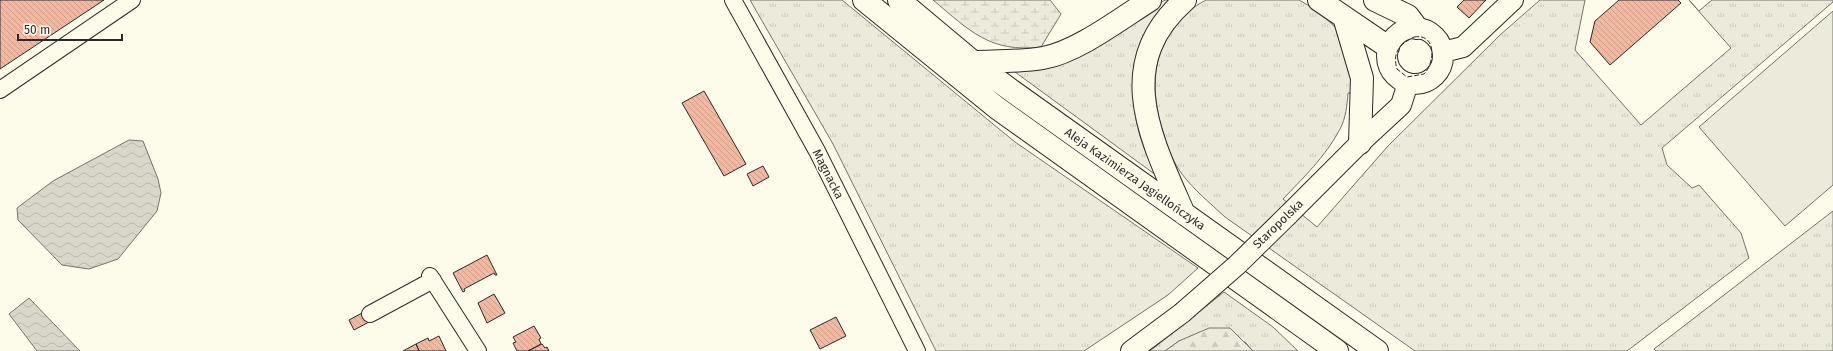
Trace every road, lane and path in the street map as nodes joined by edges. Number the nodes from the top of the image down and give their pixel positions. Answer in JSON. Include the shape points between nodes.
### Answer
{"nodes":[{"id":1,"x":132,"y":0,"type":"edge"},
{"id":2,"x":733,"y":0,"type":"edge"},
{"id":3,"x":864,"y":0,"type":"edge"},
{"id":4,"x":899,"y":0,"type":"edge"},
{"id":5,"x":1150,"y":0,"type":"edge"},
{"id":6,"x":1185,"y":0,"type":"edge"},
{"id":7,"x":1319,"y":0,"type":"edge"},
{"id":8,"x":1375,"y":0,"type":"edge"},
{"id":9,"x":1513,"y":0,"type":"edge"},
{"id":10,"x":1344,"y":17,"type":"junction"},
{"id":11,"x":1417,"y":28,"type":"junction"},
{"id":12,"x":1388,"y":47,"type":"junction"},
{"id":13,"x":1443,"y":52,"type":"junction"},
{"id":14,"x":973,"y":62,"type":"junction"},
{"id":15,"x":1408,"y":83,"type":"junction"},
{"id":16,"x":0,"y":90,"type":"edge"},
{"id":17,"x":1012,"y":91,"type":"junction"},
{"id":18,"x":997,"y":108,"type":"junction"},
{"id":19,"x":1041,"y":126,"type":"junction"},
{"id":20,"x":1360,"y":143,"type":"junction"},
{"id":21,"x":1084,"y":144,"type":"junction"},
{"id":22,"x":1070,"y":162,"type":"junction"},
{"id":23,"x":1184,"y":214,"type":"junction"},
{"id":24,"x":370,"y":314,"type":"dead end"},
{"id":25,"x":1318,"y":343,"type":"edge"},
{"id":26,"x":478,"y":351,"type":"edge"},
{"id":27,"x":917,"y":351,"type":"edge"},
{"id":28,"x":1131,"y":351,"type":"edge"},
{"id":29,"x":1337,"y":351,"type":"edge"},
{"id":30,"x":1377,"y":351,"type":"edge"}],
"edges":[{"from":1,"to":16,"type":"street"},
{"from":2,"to":27,"type":"street","name":"Magnacka","via":[[817,151]]},
{"from":3,"to":18,"type":"highway","name":"Aleja Kazimierza Jagiellończyka"},
{"from":4,"to":14,"type":"highway","name":"Aleja Kazimierza Jagiellończyka"},
{"from":5,"to":14,"type":"highway","via":[[1059,54],[1025,60]]},
{"from":6,"to":23,"type":"highway","via":[[1168,17],[1155,37],[1146,60],[1143,83],[1145,111],[1154,145]]},
{"from":7,"to":10,"type":"highway"},
{"from":8,"to":11,"type":"highway","via":[[1408,16]]},
{"from":9,"to":13,"type":"main road","via":[[1463,47]]},
{"from":10,"to":12,"type":"highway"},
{"from":10,"to":20,"type":"highway","via":[[1362,78]]},
{"from":11,"to":12,"type":"main road","via":[[1399,33]]},
{"from":11,"to":13,"type":"main road","via":[[1434,35]]},
{"from":12,"to":15,"type":"main road","via":[[1388,65],[1400,80]]},
{"from":13,"to":15,"type":"main road","via":[[1440,70],[1434,77],[1426,82]]},
{"from":14,"to":17,"type":"highway","name":"Aleja Kazimierza Jagiellończyka"},
{"from":15,"to":20,"type":"main road","name":"Staropolska","via":[[1401,105]]},
{"from":17,"to":19,"type":"street"},
{"from":17,"to":21,"type":"highway","name":"Aleja Kazimierza Jagiellończyka"},
{"from":18,"to":19,"type":"street"},
{"from":18,"to":22,"type":"highway","name":"Aleja Kazimierza Jagiellończyka"},
{"from":19,"to":21,"type":"street"},
{"from":19,"to":22,"type":"street"},
{"from":20,"to":28,"type":"main road","name":"Staropolska","bridge":true,"via":[[1237,265],[1182,313]]},
{"from":21,"to":23,"type":"highway","name":"Aleja Kazimierza Jagiellończyka"},
{"from":22,"to":25,"type":"highway","name":"Aleja Kazimierza Jagiellończyka"},
{"from":23,"to":30,"type":"highway","name":"Aleja Kazimierza Jagiellończyka"},
{"from":24,"to":26,"type":"street","via":[[431,278]]},
{"from":25,"to":29,"type":"highway","name":"Aleja Kazimierza Jagiellończyka"}]}
